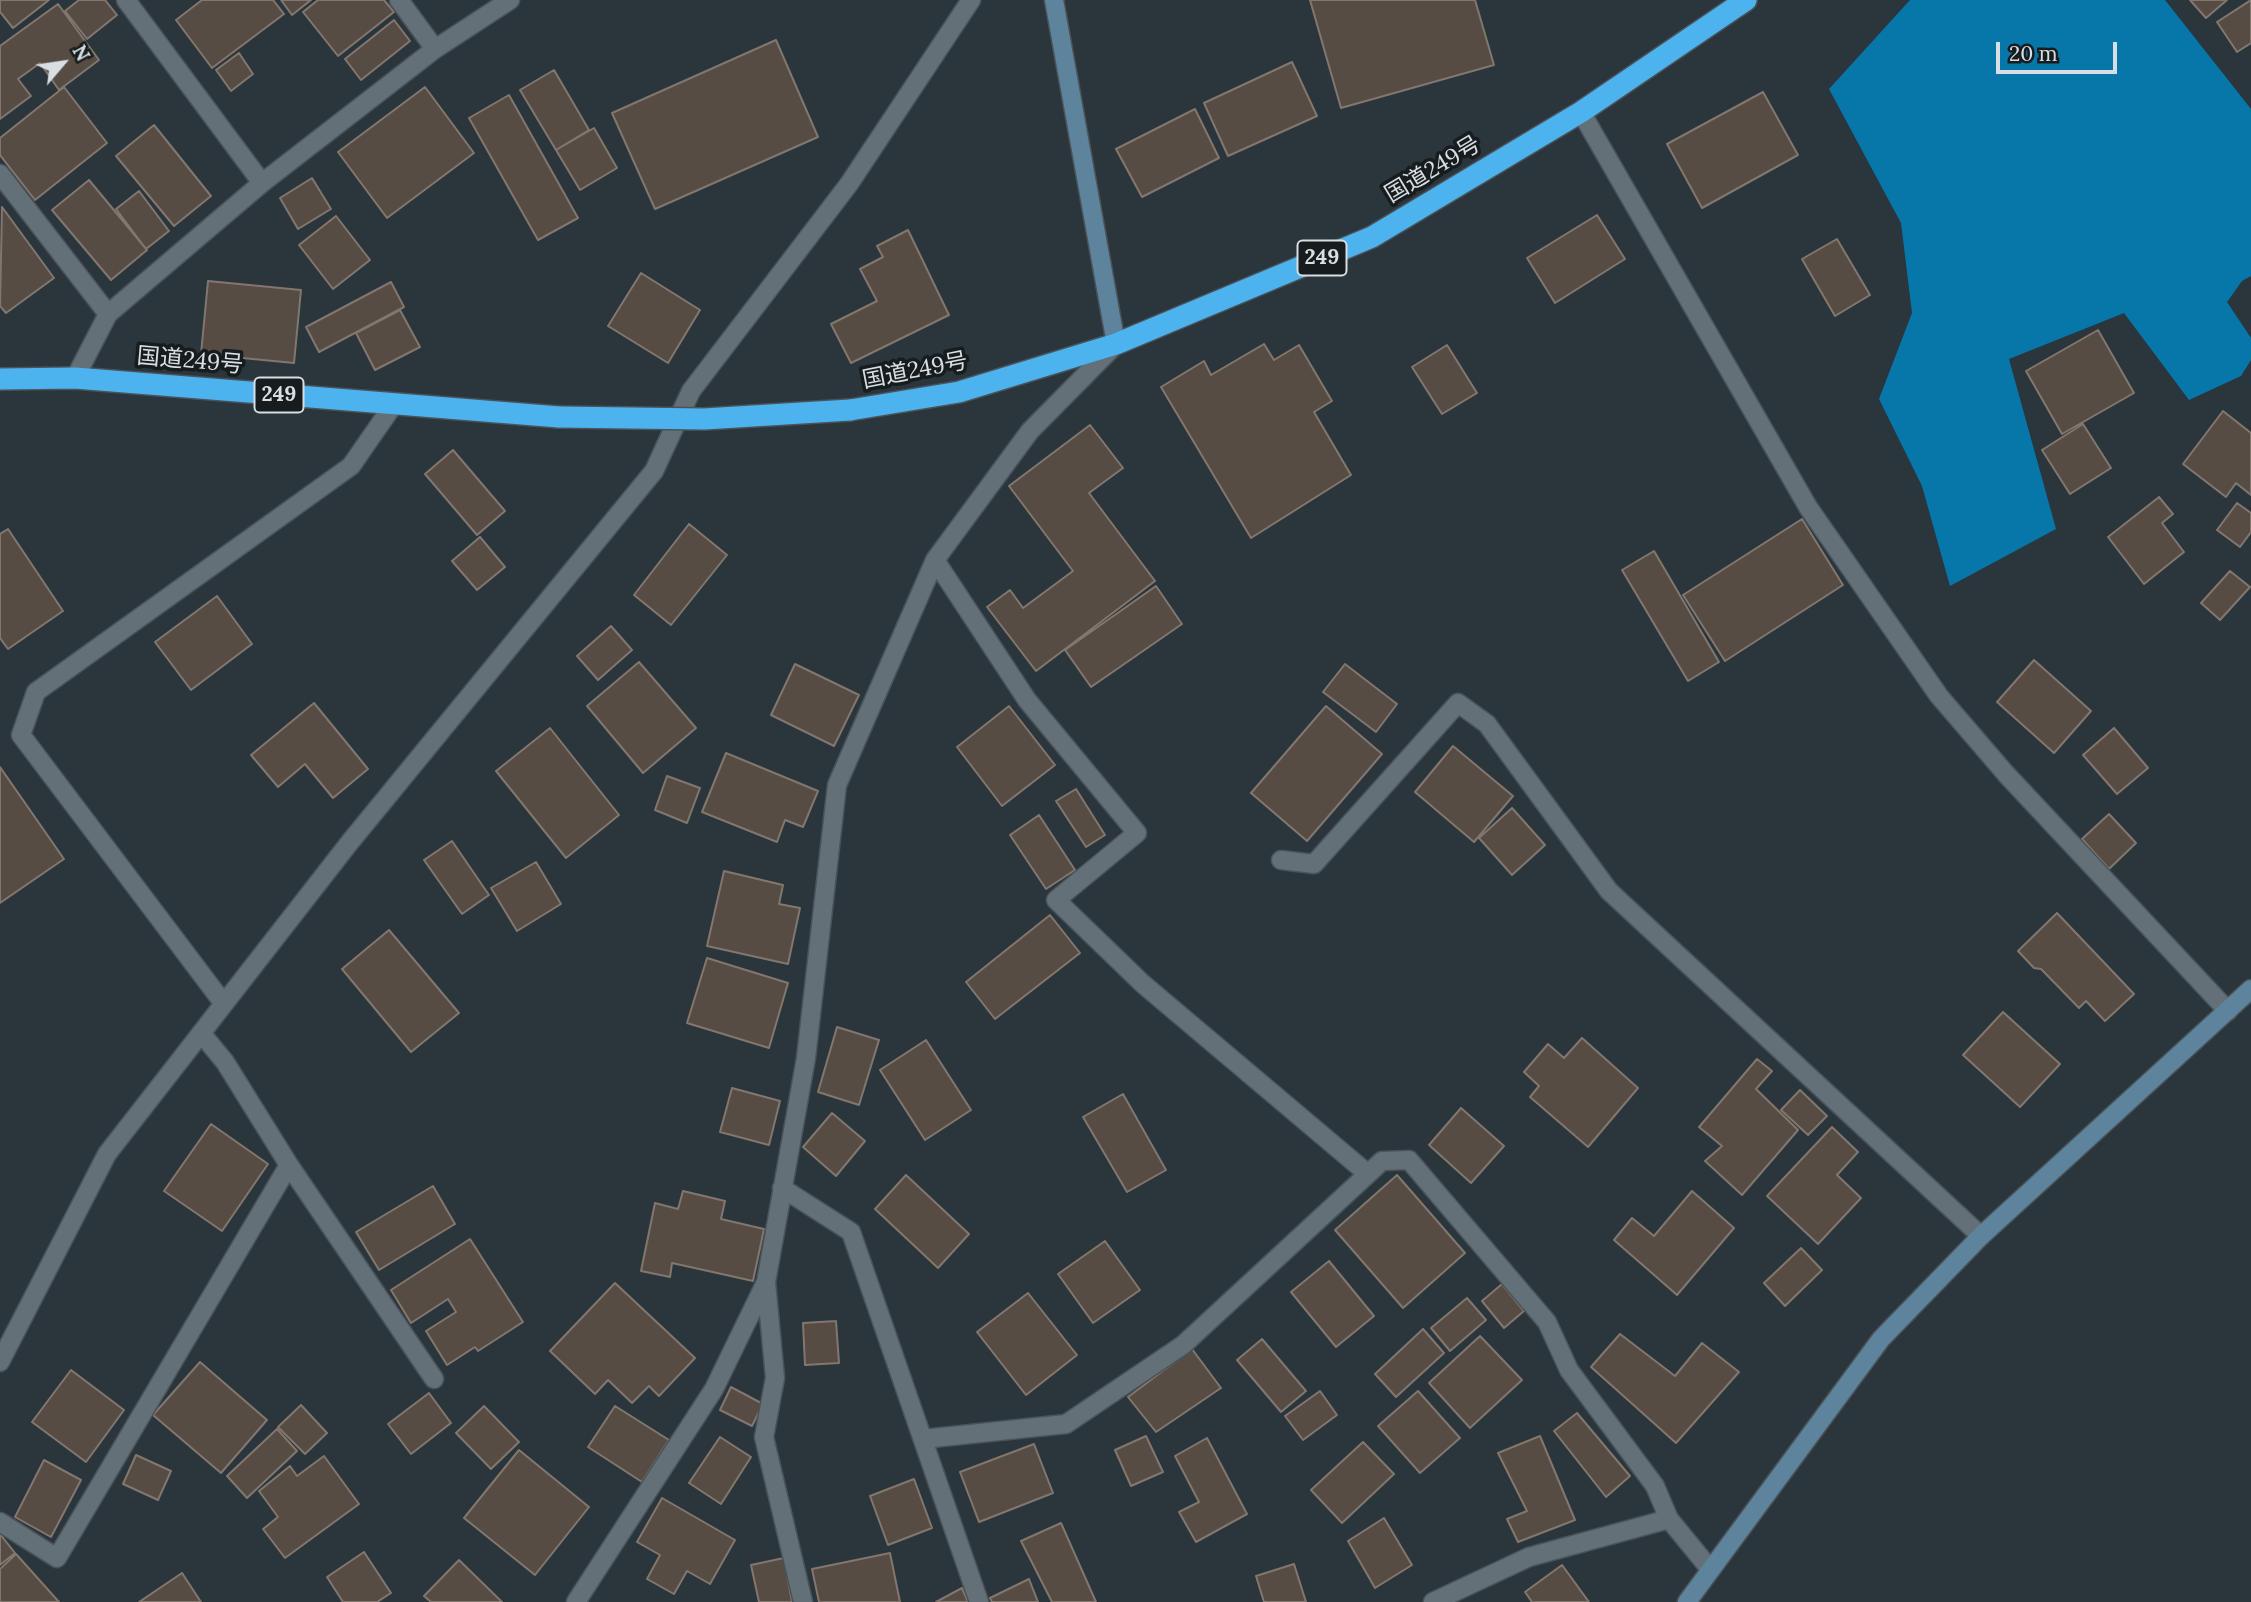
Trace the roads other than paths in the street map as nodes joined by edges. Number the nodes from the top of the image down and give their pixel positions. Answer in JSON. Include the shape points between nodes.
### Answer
{"nodes":[{"id":1,"x":126,"y":0,"type":"edge"},
{"id":2,"x":399,"y":0,"type":"edge"},
{"id":3,"x":510,"y":0,"type":"edge"},
{"id":4,"x":971,"y":0,"type":"edge"},
{"id":5,"x":1054,"y":0,"type":"edge"},
{"id":6,"x":1746,"y":0,"type":"edge"},
{"id":7,"x":435,"y":49,"type":"junction"},
{"id":8,"x":1581,"y":112,"type":"junction"},
{"id":9,"x":0,"y":174,"type":"edge"},
{"id":10,"x":262,"y":183,"type":"junction"},
{"id":11,"x":108,"y":314,"type":"junction"},
{"id":12,"x":1116,"y":344,"type":"junction"},
{"id":13,"x":75,"y":378,"type":"junction"},
{"id":14,"x":0,"y":379,"type":"edge"},
{"id":15,"x":394,"y":404,"type":"junction"},
{"id":16,"x":934,"y":561,"type":"junction"},
{"id":17,"x":1281,"y":860,"type":"dead end"},
{"id":18,"x":2251,"y":989,"type":"edge"},
{"id":19,"x":224,"y":1003,"type":"junction"},
{"id":20,"x":2228,"y":1011,"type":"junction"},
{"id":21,"x":201,"y":1033,"type":"junction"},
{"id":22,"x":289,"y":1165,"type":"junction"},
{"id":23,"x":1368,"y":1174,"type":"junction"},
{"id":24,"x":782,"y":1188,"type":"junction"},
{"id":25,"x":1981,"y":1236,"type":"junction"},
{"id":26,"x":766,"y":1282,"type":"junction"},
{"id":27,"x":0,"y":1362,"type":"edge"},
{"id":28,"x":434,"y":1379,"type":"dead end"},
{"id":29,"x":923,"y":1439,"type":"junction"},
{"id":30,"x":1669,"y":1519,"type":"junction"},
{"id":31,"x":0,"y":1522,"type":"edge"},
{"id":32,"x":1710,"y":1569,"type":"junction"},
{"id":33,"x":576,"y":1602,"type":"edge"},
{"id":34,"x":803,"y":1602,"type":"edge"},
{"id":35,"x":979,"y":1602,"type":"edge"},
{"id":36,"x":1433,"y":1602,"type":"edge"},
{"id":37,"x":1687,"y":1602,"type":"edge"}],
"edges":[{"from":1,"to":10,"type":"street"},
{"from":2,"to":7,"type":"street"},
{"from":3,"to":7,"type":"street"},
{"from":4,"to":19,"type":"street","via":[[849,184],[691,391],[654,471]]},
{"from":5,"to":12,"type":"street"},
{"from":6,"to":8,"type":"highway","name":"国道249号","number":"249"},
{"from":7,"to":10,"type":"street"},
{"from":8,"to":12,"type":"highway","name":"国道249号","number":"249","via":[[1372,237]]},
{"from":8,"to":20,"type":"street","via":[[1808,507],[1939,696]]},
{"from":9,"to":11,"type":"street"},
{"from":10,"to":11,"type":"street"},
{"from":11,"to":13,"type":"street"},
{"from":12,"to":15,"type":"highway","name":"国道249号","number":"249","bridge":true,"via":[[958,392],[850,410],[704,419],[559,417]]},
{"from":12,"to":16,"type":"street","via":[[1030,431]]},
{"from":13,"to":14,"type":"highway","name":"国道249号","number":"249"},
{"from":13,"to":15,"type":"highway","name":"国道249号","number":"249"},
{"from":15,"to":19,"type":"street","via":[[352,466],[36,692],[21,735]]},
{"from":16,"to":23,"type":"street","via":[[1027,700],[1137,833],[1055,900],[1143,984]]},
{"from":16,"to":24,"type":"street","via":[[837,785],[806,1058]]},
{"from":17,"to":25,"type":"street","via":[[1314,863],[1458,704],[1487,724],[1609,891]]},
{"from":18,"to":20,"type":"street"},
{"from":19,"to":21,"type":"street"},
{"from":20,"to":25,"type":"street"},
{"from":21,"to":22,"type":"street","via":[[225,1062]]},
{"from":21,"to":27,"type":"street","via":[[107,1154]]},
{"from":22,"to":28,"type":"street"},
{"from":22,"to":31,"type":"street","via":[[57,1558]]},
{"from":23,"to":29,"type":"street","via":[[1182,1345],[1066,1424]]},
{"from":23,"to":30,"type":"street","via":[[1382,1161],[1409,1160],[1547,1322],[1569,1370],[1655,1486]]},
{"from":24,"to":26,"type":"street"},
{"from":24,"to":29,"type":"street","via":[[851,1232]]},
{"from":25,"to":32,"type":"street","via":[[1881,1339]]},
{"from":26,"to":33,"type":"street","via":[[714,1390]]},
{"from":26,"to":34,"type":"street","via":[[775,1378],[764,1437]]},
{"from":29,"to":35,"type":"street"},
{"from":30,"to":32,"type":"street"},
{"from":30,"to":36,"type":"street","via":[[1529,1558]]},
{"from":32,"to":37,"type":"street"}]}
